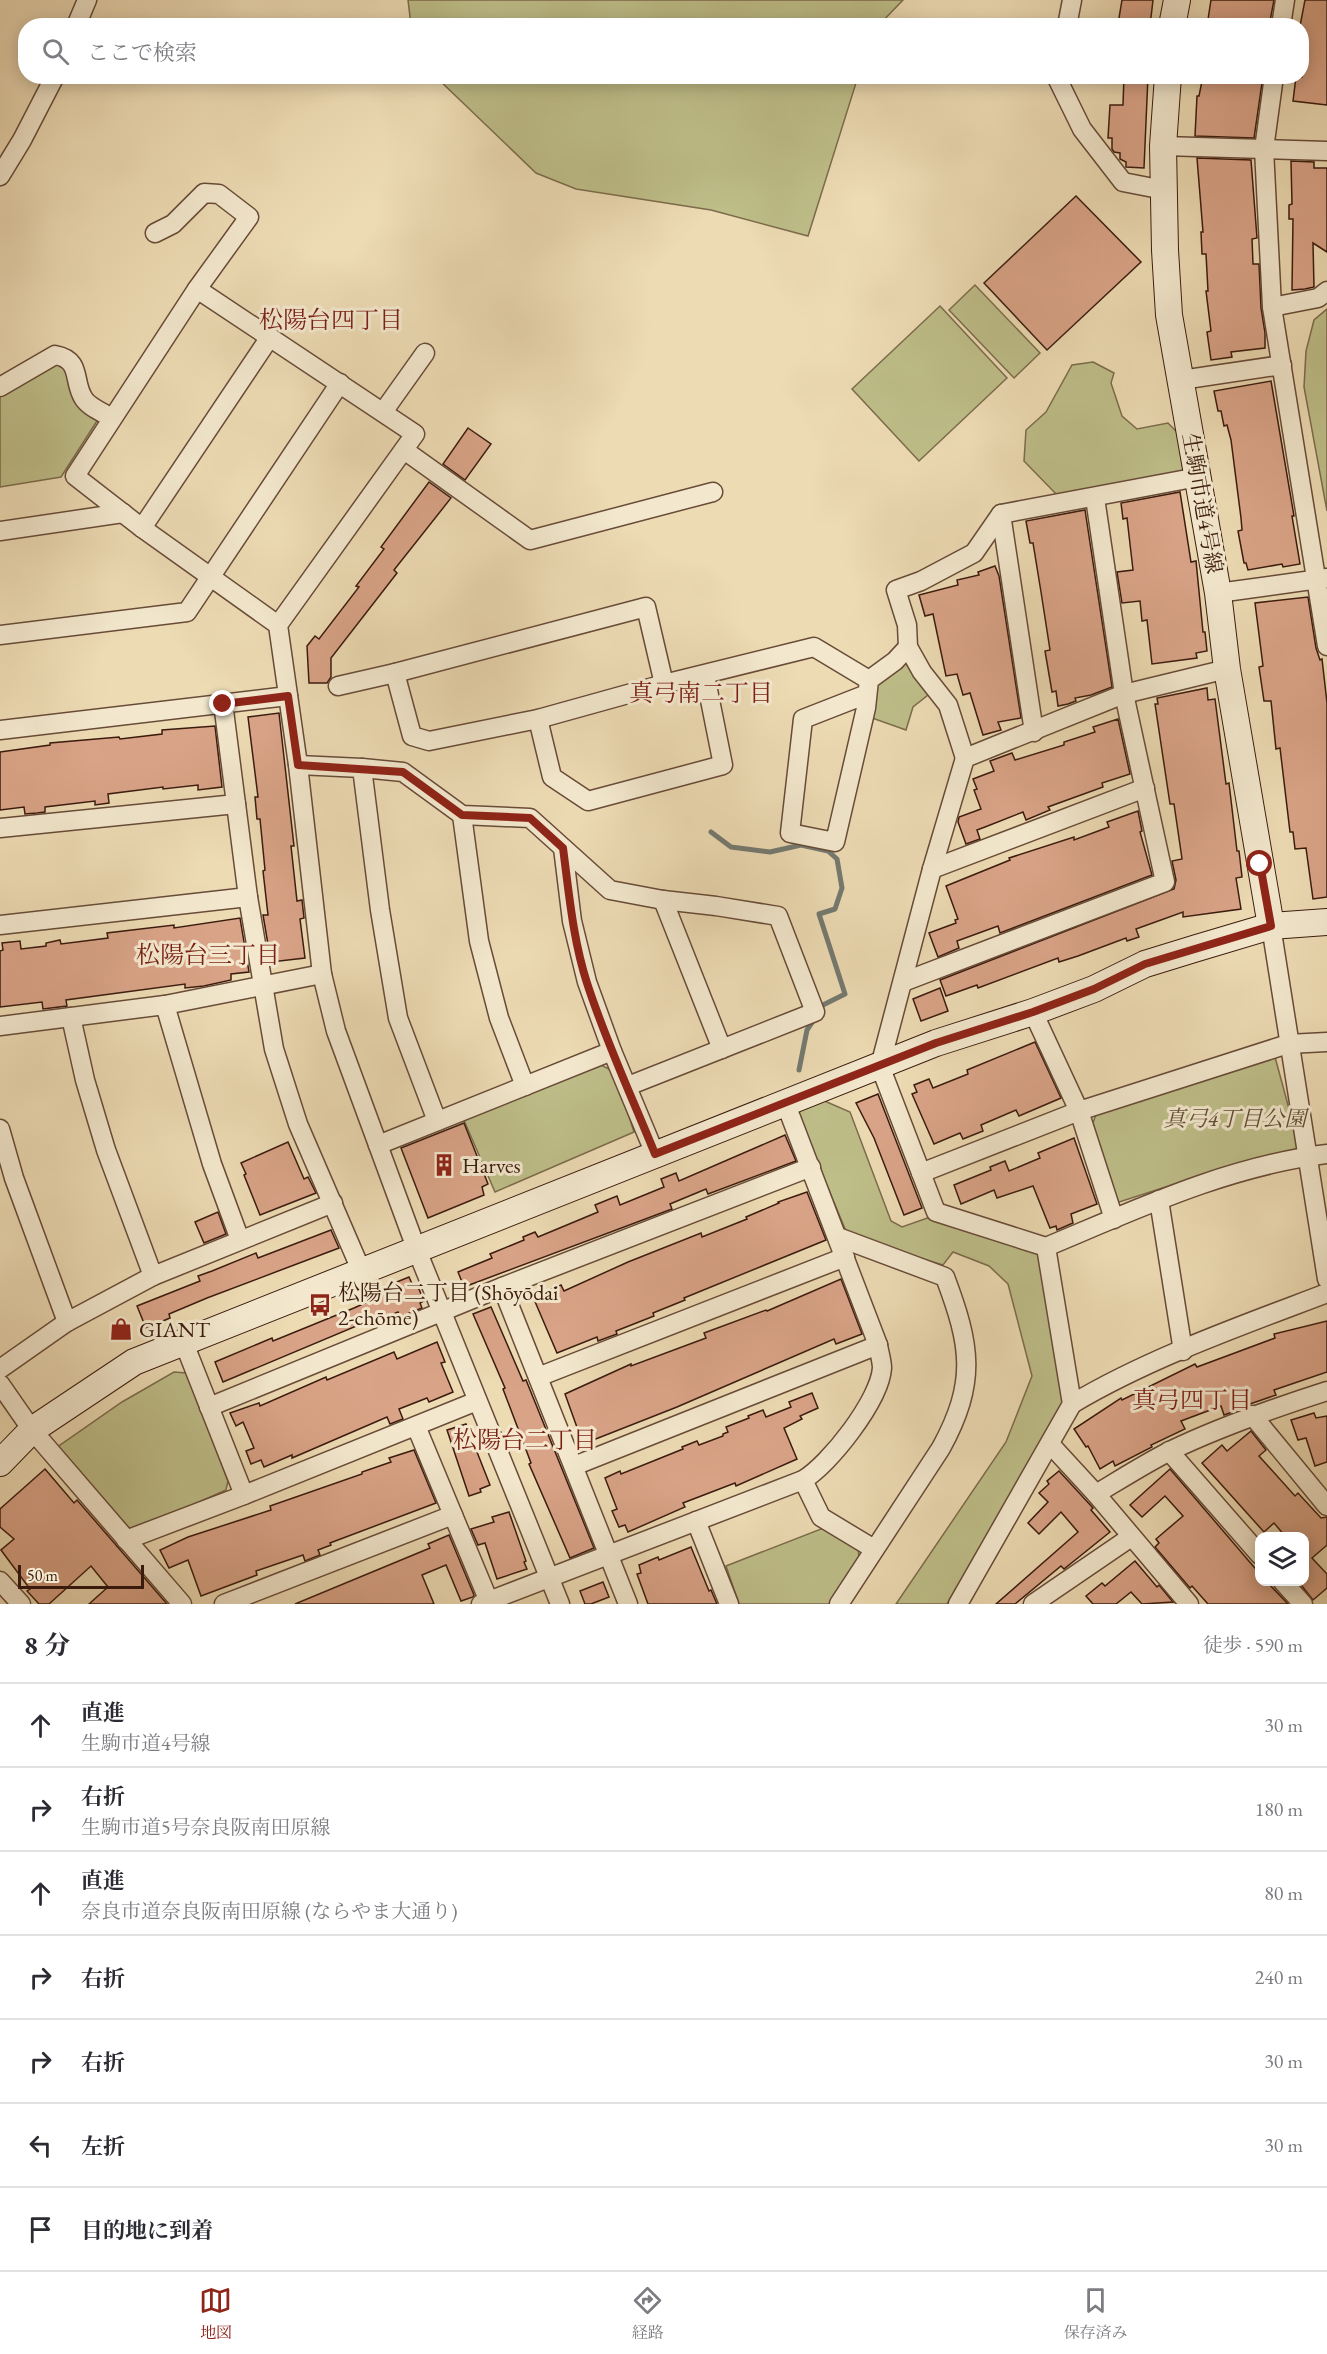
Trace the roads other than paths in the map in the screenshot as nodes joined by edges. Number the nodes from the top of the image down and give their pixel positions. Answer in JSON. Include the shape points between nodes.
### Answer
{"nodes":[{"id":1,"x":87,"y":0,"type":"edge"},
{"id":2,"x":1072,"y":0,"type":"edge"},
{"id":3,"x":1177,"y":0,"type":"edge"},
{"id":4,"x":1285,"y":0,"type":"edge"},
{"id":5,"x":79,"y":18,"type":"edge"},
{"id":6,"x":1068,"y":18,"type":"edge"},
{"id":7,"x":1174,"y":18,"type":"edge"},
{"id":8,"x":1282,"y":18,"type":"edge"},
{"id":9,"x":52,"y":84,"type":"edge"},
{"id":10,"x":1060,"y":84,"type":"edge"},
{"id":11,"x":1167,"y":84,"type":"edge"},
{"id":12,"x":1273,"y":84,"type":"edge"},
{"id":13,"x":1163,"y":146,"type":"junction"},
{"id":14,"x":1264,"y":149,"type":"junction"},
{"id":15,"x":1327,"y":151,"type":"edge"},
{"id":16,"x":0,"y":176,"type":"edge"},
{"id":17,"x":1164,"y":190,"type":"junction"},
{"id":18,"x":155,"y":233,"type":"dead end"},
{"id":19,"x":197,"y":289,"type":"junction"},
{"id":20,"x":1327,"y":291,"type":"edge"},
{"id":21,"x":1272,"y":307,"type":"junction"},
{"id":22,"x":270,"y":337,"type":"junction"},
{"id":23,"x":424,"y":353,"type":"dead end"},
{"id":24,"x":1282,"y":365,"type":"junction"},
{"id":25,"x":1181,"y":380,"type":"junction"},
{"id":26,"x":340,"y":383,"type":"junction"},
{"id":27,"x":0,"y":387,"type":"edge"},
{"id":28,"x":383,"y":412,"type":"junction"},
{"id":29,"x":112,"y":418,"type":"junction"},
{"id":30,"x":404,"y":450,"type":"junction"},
{"id":31,"x":1198,"y":477,"type":"junction"},
{"id":32,"x":713,"y":492,"type":"dead end"},
{"id":33,"x":1095,"y":498,"type":"junction"},
{"id":34,"x":123,"y":513,"type":"junction"},
{"id":35,"x":1001,"y":514,"type":"junction"},
{"id":36,"x":142,"y":528,"type":"junction"},
{"id":37,"x":0,"y":531,"type":"edge"},
{"id":38,"x":210,"y":575,"type":"junction"},
{"id":39,"x":1322,"y":579,"type":"edge"},
{"id":40,"x":1218,"y":593,"type":"junction"},
{"id":41,"x":278,"y":625,"type":"junction"},
{"id":42,"x":0,"y":635,"type":"edge"},
{"id":43,"x":1327,"y":646,"type":"edge"},
{"id":44,"x":908,"y":647,"type":"junction"},
{"id":45,"x":1227,"y":669,"type":"junction"},
{"id":46,"x":395,"y":673,"type":"junction"},
{"id":47,"x":705,"y":675,"type":"junction"},
{"id":48,"x":664,"y":684,"type":"junction"},
{"id":49,"x":338,"y":686,"type":"dead end"},
{"id":50,"x":868,"y":687,"type":"junction"},
{"id":51,"x":1124,"y":694,"type":"junction"},
{"id":52,"x":288,"y":696,"type":"junction"},
{"id":53,"x":223,"y":704,"type":"junction"},
{"id":54,"x":538,"y":719,"type":"junction"},
{"id":55,"x":0,"y":730,"type":"edge"},
{"id":56,"x":1034,"y":732,"type":"junction"},
{"id":57,"x":965,"y":758,"type":"junction"},
{"id":58,"x":298,"y":765,"type":"junction"},
{"id":59,"x":362,"y":768,"type":"junction"},
{"id":60,"x":1145,"y":788,"type":"junction"},
{"id":61,"x":236,"y":804,"type":"junction"},
{"id":62,"x":462,"y":815,"type":"junction"},
{"id":63,"x":0,"y":828,"type":"edge"},
{"id":64,"x":563,"y":848,"type":"junction"},
{"id":65,"x":932,"y":869,"type":"junction"},
{"id":66,"x":248,"y":897,"type":"junction"},
{"id":67,"x":663,"y":900,"type":"junction"},
{"id":68,"x":1327,"y":922,"type":"edge"},
{"id":69,"x":0,"y":925,"type":"edge"},
{"id":70,"x":1271,"y":926,"type":"junction"},
{"id":71,"x":322,"y":974,"type":"junction"},
{"id":72,"x":903,"y":981,"type":"junction"},
{"id":73,"x":262,"y":987,"type":"junction"},
{"id":74,"x":165,"y":1005,"type":"junction"},
{"id":75,"x":1033,"y":1012,"type":"junction"},
{"id":76,"x":71,"y":1017,"type":"junction"},
{"id":77,"x":0,"y":1026,"type":"edge"},
{"id":78,"x":1327,"y":1042,"type":"edge"},
{"id":79,"x":1288,"y":1044,"type":"junction"},
{"id":80,"x":722,"y":1049,"type":"junction"},
{"id":81,"x":612,"y":1051,"type":"junction"},
{"id":82,"x":880,"y":1065,"type":"junction"},
{"id":83,"x":525,"y":1086,"type":"junction"},
{"id":84,"x":628,"y":1086,"type":"junction"},
{"id":85,"x":785,"y":1102,"type":"junction"},
{"id":86,"x":1079,"y":1111,"type":"junction"},
{"id":87,"x":437,"y":1121,"type":"junction"},
{"id":88,"x":0,"y":1129,"type":"edge"},
{"id":89,"x":378,"y":1145,"type":"junction"},
{"id":90,"x":655,"y":1154,"type":"junction"},
{"id":91,"x":1327,"y":1154,"type":"edge"},
{"id":92,"x":1306,"y":1156,"type":"junction"},
{"id":93,"x":811,"y":1167,"type":"junction"},
{"id":94,"x":921,"y":1173,"type":"junction"},
{"id":95,"x":1159,"y":1200,"type":"junction"},
{"id":96,"x":333,"y":1203,"type":"junction"},
{"id":97,"x":1114,"y":1218,"type":"junction"},
{"id":98,"x":838,"y":1237,"type":"junction"},
{"id":99,"x":240,"y":1240,"type":"junction"},
{"id":100,"x":1046,"y":1247,"type":"junction"},
{"id":101,"x":416,"y":1248,"type":"junction"},
{"id":102,"x":845,"y":1257,"type":"junction"},
{"id":103,"x":361,"y":1270,"type":"junction"},
{"id":104,"x":153,"y":1276,"type":"junction"},
{"id":105,"x":1327,"y":1280,"type":"edge"},
{"id":106,"x":502,"y":1287,"type":"junction"},
{"id":107,"x":1327,"y":1293,"type":"edge"},
{"id":108,"x":442,"y":1312,"type":"junction"},
{"id":109,"x":67,"y":1322,"type":"junction"},
{"id":110,"x":184,"y":1342,"type":"junction"},
{"id":111,"x":878,"y":1345,"type":"junction"},
{"id":112,"x":1183,"y":1351,"type":"junction"},
{"id":113,"x":0,"y":1369,"type":"edge"},
{"id":114,"x":538,"y":1377,"type":"junction"},
{"id":115,"x":0,"y":1384,"type":"edge"},
{"id":116,"x":1327,"y":1391,"type":"edge"},
{"id":117,"x":477,"y":1401,"type":"junction"},
{"id":118,"x":1072,"y":1404,"type":"junction"},
{"id":119,"x":209,"y":1407,"type":"junction"},
{"id":120,"x":1252,"y":1415,"type":"junction"},
{"id":121,"x":416,"y":1426,"type":"junction"},
{"id":122,"x":32,"y":1430,"type":"junction"},
{"id":123,"x":1050,"y":1444,"type":"junction"},
{"id":124,"x":1169,"y":1451,"type":"junction"},
{"id":125,"x":0,"y":1463,"type":"edge"},
{"id":126,"x":574,"y":1466,"type":"junction"},
{"id":127,"x":803,"y":1480,"type":"junction"},
{"id":128,"x":1320,"y":1489,"type":"edge"},
{"id":129,"x":1096,"y":1494,"type":"junction"},
{"id":130,"x":244,"y":1495,"type":"junction"},
{"id":131,"x":1327,"y":1506,"type":"edge"},
{"id":132,"x":453,"y":1515,"type":"junction"},
{"id":133,"x":696,"y":1521,"type":"junction"},
{"id":134,"x":1131,"y":1537,"type":"junction"},
{"id":135,"x":126,"y":1539,"type":"junction"},
{"id":136,"x":874,"y":1549,"type":"junction"},
{"id":137,"x":1255,"y":1549,"type":"edge"},
{"id":138,"x":608,"y":1555,"type":"junction"},
{"id":139,"x":549,"y":1578,"type":"junction"},
{"id":140,"x":1,"y":1586,"type":"edge"},
{"id":141,"x":1287,"y":1586,"type":"edge"},
{"id":142,"x":487,"y":1603,"type":"edge"},
{"id":143,"x":21,"y":1604,"type":"edge"},
{"id":144,"x":182,"y":1604,"type":"edge"},
{"id":145,"x":224,"y":1604,"type":"edge"},
{"id":146,"x":560,"y":1604,"type":"edge"},
{"id":147,"x":628,"y":1604,"type":"edge"},
{"id":148,"x":729,"y":1604,"type":"edge"},
{"id":149,"x":839,"y":1604,"type":"edge"},
{"id":150,"x":958,"y":1604,"type":"edge"},
{"id":151,"x":1033,"y":1604,"type":"edge"},
{"id":152,"x":1189,"y":1604,"type":"edge"},
{"id":153,"x":1303,"y":1604,"type":"edge"}],
"edges":[{"from":1,"to":5,"type":"street"},
{"from":2,"to":6,"type":"street"},
{"from":3,"to":7,"type":"street"},
{"from":4,"to":8,"type":"street"},
{"from":9,"to":16,"type":"street"},
{"from":10,"to":17,"type":"street","via":[[1082,129],[1122,182]]},
{"from":11,"to":13,"type":"street","name":"生駒市道4号線"},
{"from":12,"to":14,"type":"street"},
{"from":13,"to":14,"type":"street"},
{"from":13,"to":17,"type":"street","name":"生駒市道4号線"},
{"from":14,"to":15,"type":"street"},
{"from":14,"to":21,"type":"street"},
{"from":17,"to":25,"type":"street","name":"生駒市道4号線","via":[[1169,315]]},
{"from":18,"to":19,"type":"street","via":[[173,224],[204,193],[219,194],[249,216]]},
{"from":19,"to":22,"type":"street"},
{"from":19,"to":29,"type":"street"},
{"from":20,"to":21,"type":"street","via":[[1318,298]]},
{"from":21,"to":24,"type":"street"},
{"from":22,"to":26,"type":"street"},
{"from":22,"to":36,"type":"street"},
{"from":23,"to":28,"type":"street"},
{"from":24,"to":25,"type":"street"},
{"from":24,"to":39,"type":"street"},
{"from":25,"to":31,"type":"street","name":"生駒市道4号線"},
{"from":26,"to":28,"type":"street"},
{"from":26,"to":38,"type":"street"},
{"from":27,"to":29,"type":"street","via":[[55,355],[66,357],[84,400]]},
{"from":28,"to":30,"type":"street","via":[[415,434]]},
{"from":29,"to":34,"type":"street","via":[[75,476]]},
{"from":30,"to":32,"type":"street","via":[[530,540]]},
{"from":30,"to":41,"type":"street"},
{"from":31,"to":33,"type":"street"},
{"from":31,"to":40,"type":"street","name":"生駒市道4号線"},
{"from":33,"to":35,"type":"street"},
{"from":33,"to":51,"type":"street"},
{"from":34,"to":36,"type":"street"},
{"from":34,"to":37,"type":"street"},
{"from":35,"to":44,"type":"street","via":[[974,553],[896,590],[907,625]]},
{"from":35,"to":56,"type":"street"},
{"from":36,"to":38,"type":"street"},
{"from":38,"to":41,"type":"street"},
{"from":38,"to":42,"type":"street","via":[[187,612]]},
{"from":39,"to":40,"type":"street"},
{"from":39,"to":43,"type":"street"},
{"from":40,"to":45,"type":"street","name":"生駒市道4号線"},
{"from":41,"to":52,"type":"street"},
{"from":44,"to":50,"type":"street"},
{"from":44,"to":57,"type":"street","via":[[948,705]]},
{"from":45,"to":51,"type":"street"},
{"from":45,"to":70,"type":"street","name":"生駒市道4号線"},
{"from":46,"to":48,"type":"street","via":[[646,607]]},
{"from":46,"to":49,"type":"street"},
{"from":46,"to":54,"type":"street","via":[[412,736],[429,741]]},
{"from":47,"to":48,"type":"street"},
{"from":47,"to":50,"type":"street","via":[[814,647]]},
{"from":47,"to":54,"type":"street","via":[[723,765],[588,801],[552,777]]},
{"from":48,"to":54,"type":"street"},
{"from":50,"to":50,"type":"street","via":[[803,719],[790,832],[835,842]]},
{"from":51,"to":56,"type":"street"},
{"from":51,"to":60,"type":"street"},
{"from":52,"to":53,"type":"street"},
{"from":52,"to":58,"type":"street"},
{"from":53,"to":55,"type":"street"},
{"from":53,"to":61,"type":"street"},
{"from":56,"to":57,"type":"street"},
{"from":57,"to":65,"type":"street"},
{"from":58,"to":59,"type":"street"},
{"from":58,"to":71,"type":"street"},
{"from":59,"to":62,"type":"street","via":[[403,772]]},
{"from":59,"to":87,"type":"street","via":[[398,1018]]},
{"from":60,"to":65,"type":"street"},
{"from":60,"to":72,"type":"street","via":[[1165,882]]},
{"from":61,"to":63,"type":"street"},
{"from":61,"to":66,"type":"street"},
{"from":62,"to":64,"type":"street","via":[[530,818]]},
{"from":62,"to":83,"type":"street","via":[[479,941],[499,1018]]},
{"from":64,"to":67,"type":"street","via":[[610,890]]},
{"from":64,"to":81,"type":"street","via":[[572,921],[587,982]]},
{"from":65,"to":72,"type":"street"},
{"from":66,"to":69,"type":"street"},
{"from":66,"to":73,"type":"street"},
{"from":67,"to":80,"type":"street"},
{"from":67,"to":80,"type":"street","via":[[778,916],[815,1012]]},
{"from":68,"to":70,"type":"street"},
{"from":70,"to":75,"type":"street","via":[[1145,964]]},
{"from":70,"to":79,"type":"street"},
{"from":71,"to":73,"type":"street"},
{"from":71,"to":89,"type":"street","via":[[336,1031]]},
{"from":72,"to":82,"type":"street"},
{"from":73,"to":74,"type":"street"},
{"from":73,"to":96,"type":"street","via":[[274,1049],[298,1124]]},
{"from":74,"to":76,"type":"street"},
{"from":74,"to":99,"type":"street","via":[[212,1164]]},
{"from":75,"to":82,"type":"street"},
{"from":75,"to":86,"type":"street"},
{"from":76,"to":77,"type":"street"},
{"from":76,"to":104,"type":"street","via":[[106,1150]]},
{"from":78,"to":79,"type":"street"},
{"from":79,"to":86,"type":"street"},
{"from":79,"to":92,"type":"street"},
{"from":80,"to":84,"type":"street"},
{"from":81,"to":83,"type":"street"},
{"from":81,"to":84,"type":"street"},
{"from":82,"to":85,"type":"street"},
{"from":82,"to":94,"type":"street"},
{"from":83,"to":87,"type":"street"},
{"from":84,"to":90,"type":"street"},
{"from":85,"to":90,"type":"street"},
{"from":85,"to":93,"type":"street"},
{"from":86,"to":94,"type":"street"},
{"from":86,"to":97,"type":"street"},
{"from":87,"to":89,"type":"street"},
{"from":88,"to":109,"type":"street"},
{"from":89,"to":101,"type":"street"},
{"from":90,"to":101,"type":"street"},
{"from":91,"to":92,"type":"street"},
{"from":92,"to":95,"type":"street","via":[[1215,1179]]},
{"from":92,"to":105,"type":"street"},
{"from":93,"to":98,"type":"street"},
{"from":93,"to":106,"type":"street"},
{"from":94,"to":100,"type":"street","via":[[936,1212]]},
{"from":95,"to":97,"type":"street"},
{"from":95,"to":112,"type":"street"},
{"from":96,"to":99,"type":"street"},
{"from":96,"to":103,"type":"street"},
{"from":97,"to":100,"type":"street"},
{"from":98,"to":102,"type":"street"},
{"from":98,"to":136,"type":"street","via":[[945,1277],[961,1318],[967,1354],[955,1423]]},
{"from":99,"to":104,"type":"street"},
{"from":100,"to":118,"type":"street"},
{"from":101,"to":103,"type":"street"},
{"from":101,"to":108,"type":"street"},
{"from":102,"to":111,"type":"street"},
{"from":102,"to":114,"type":"street"},
{"from":103,"to":110,"type":"street"},
{"from":104,"to":109,"type":"street"},
{"from":106,"to":108,"type":"street"},
{"from":106,"to":114,"type":"street"},
{"from":107,"to":112,"type":"street"},
{"from":108,"to":117,"type":"street"},
{"from":108,"to":119,"type":"street"},
{"from":109,"to":113,"type":"street"},
{"from":110,"to":119,"type":"street"},
{"from":110,"to":122,"type":"street","via":[[135,1362]]},
{"from":111,"to":126,"type":"street"},
{"from":111,"to":127,"type":"street","via":[[882,1368],[875,1392],[831,1457]]},
{"from":112,"to":118,"type":"street","via":[[1104,1385]]},
{"from":114,"to":126,"type":"street"},
{"from":115,"to":122,"type":"street"},
{"from":116,"to":120,"type":"street"},
{"from":117,"to":121,"type":"street"},
{"from":117,"to":139,"type":"street"},
{"from":118,"to":123,"type":"street"},
{"from":119,"to":130,"type":"street"},
{"from":120,"to":124,"type":"street"},
{"from":120,"to":128,"type":"street"},
{"from":121,"to":130,"type":"street"},
{"from":121,"to":132,"type":"street"},
{"from":122,"to":125,"type":"street"},
{"from":122,"to":135,"type":"street"},
{"from":123,"to":129,"type":"street"},
{"from":123,"to":150,"type":"street"},
{"from":124,"to":129,"type":"street"},
{"from":124,"to":137,"type":"street"},
{"from":126,"to":138,"type":"street"},
{"from":127,"to":133,"type":"street"},
{"from":127,"to":136,"type":"street","via":[[821,1517]]},
{"from":128,"to":131,"type":"street"},
{"from":129,"to":134,"type":"street"},
{"from":130,"to":135,"type":"street"},
{"from":132,"to":142,"type":"street"},
{"from":132,"to":145,"type":"street"},
{"from":133,"to":138,"type":"street"},
{"from":133,"to":148,"type":"street"},
{"from":134,"to":151,"type":"street"},
{"from":134,"to":152,"type":"street"},
{"from":135,"to":144,"type":"street"},
{"from":136,"to":149,"type":"street"},
{"from":138,"to":139,"type":"street"},
{"from":138,"to":147,"type":"street"},
{"from":139,"to":142,"type":"street"},
{"from":139,"to":146,"type":"street"},
{"from":140,"to":143,"type":"street"},
{"from":141,"to":153,"type":"street"}]}
